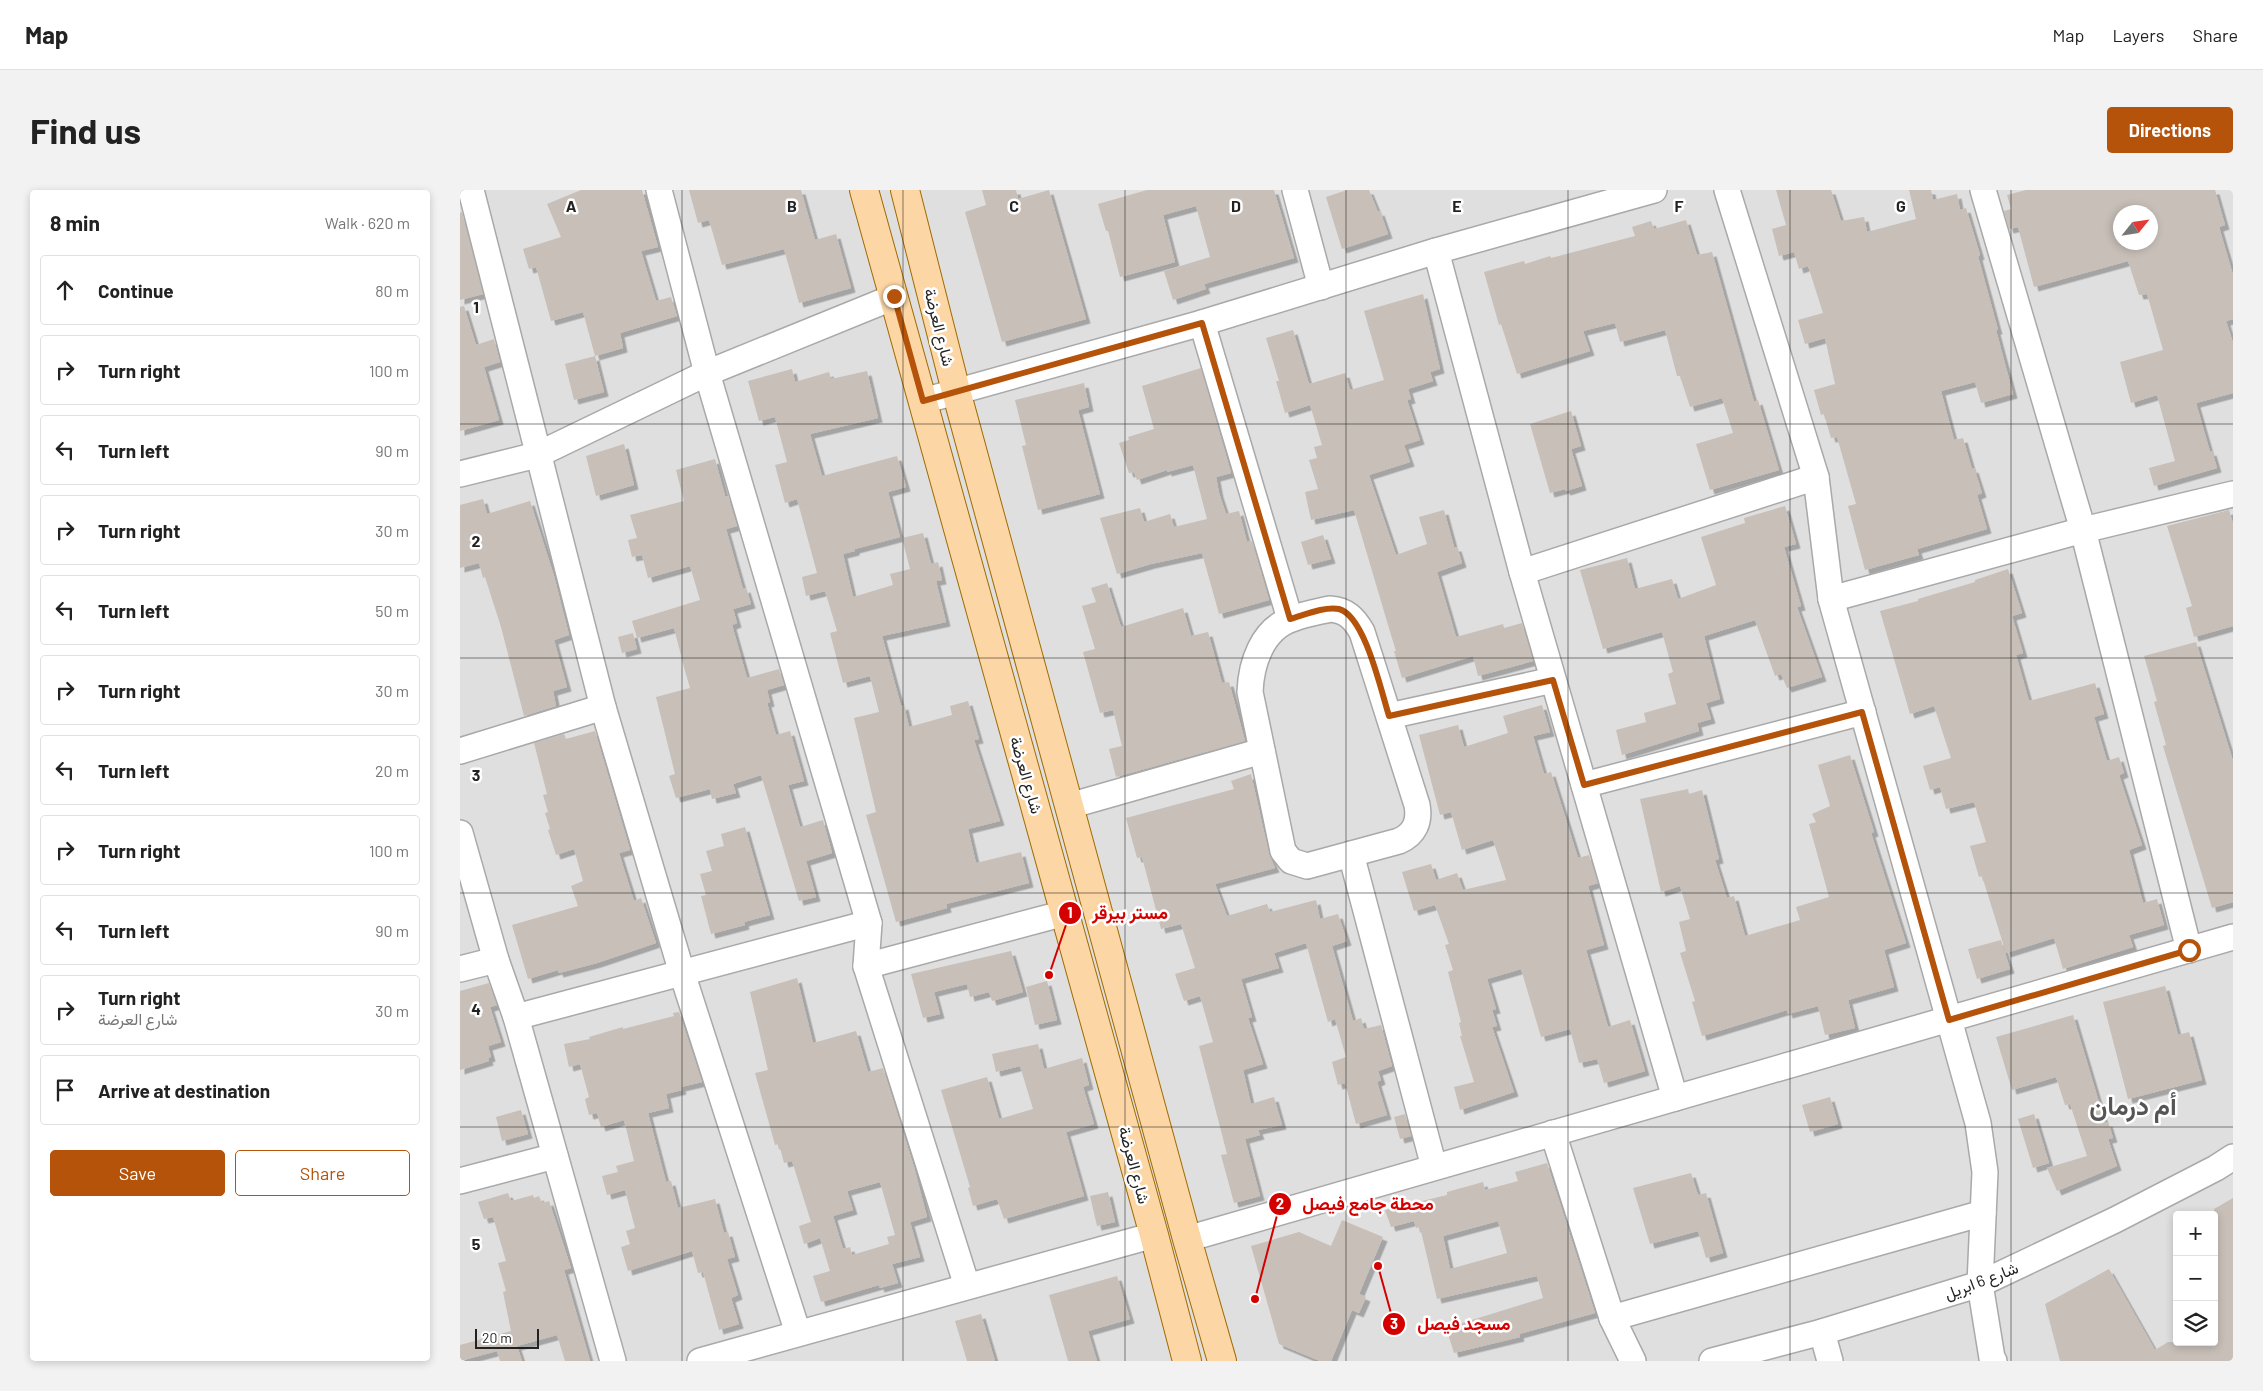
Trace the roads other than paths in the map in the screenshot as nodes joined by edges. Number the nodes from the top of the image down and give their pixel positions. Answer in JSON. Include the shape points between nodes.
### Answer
{"nodes":[{"id":1,"x":471,"y":190,"type":"edge"},
{"id":2,"x":659,"y":190,"type":"edge"},
{"id":3,"x":864,"y":190,"type":"edge"},
{"id":4,"x":905,"y":190,"type":"edge"},
{"id":5,"x":1294,"y":190,"type":"edge"},
{"id":6,"x":1654,"y":190,"type":"edge"},
{"id":7,"x":1727,"y":190,"type":"edge"},
{"id":8,"x":1983,"y":190,"type":"edge"},
{"id":9,"x":1580,"y":200,"type":"edge"},
{"id":10,"x":1436,"y":250,"type":"junction"},
{"id":11,"x":1321,"y":287,"type":"junction"},
{"id":12,"x":894,"y":296,"type":"junction"},
{"id":13,"x":1202,"y":323,"type":"junction"},
{"id":14,"x":707,"y":373,"type":"junction"},
{"id":15,"x":956,"y":391,"type":"junction"},
{"id":16,"x":923,"y":401,"type":"junction"},
{"id":17,"x":537,"y":454,"type":"junction"},
{"id":18,"x":460,"y":474,"type":"edge"},
{"id":19,"x":1816,"y":477,"type":"junction"},
{"id":20,"x":2233,"y":494,"type":"edge"},
{"id":21,"x":2083,"y":530,"type":"junction"},
{"id":22,"x":1522,"y":572,"type":"junction"},
{"id":23,"x":1830,"y":599,"type":"junction"},
{"id":24,"x":1290,"y":619,"type":"junction"},
{"id":25,"x":1553,"y":680,"type":"junction"},
{"id":26,"x":603,"y":706,"type":"junction"},
{"id":27,"x":1862,"y":712,"type":"junction"},
{"id":28,"x":1389,"y":716,"type":"junction"},
{"id":29,"x":460,"y":750,"type":"edge"},
{"id":30,"x":1262,"y":751,"type":"junction"},
{"id":31,"x":1584,"y":785,"type":"junction"},
{"id":32,"x":1069,"y":806,"type":"junction"},
{"id":33,"x":460,"y":833,"type":"edge"},
{"id":34,"x":1351,"y":854,"type":"junction"},
{"id":35,"x":1065,"y":913,"type":"junction"},
{"id":36,"x":869,"y":923,"type":"junction"},
{"id":37,"x":2233,"y":937,"type":"edge"},
{"id":38,"x":2189,"y":950,"type":"junction"},
{"id":39,"x":496,"y":960,"type":"junction"},
{"id":40,"x":866,"y":966,"type":"junction"},
{"id":41,"x":460,"y":969,"type":"edge"},
{"id":42,"x":682,"y":973,"type":"junction"},
{"id":43,"x":516,"y":1017,"type":"junction"},
{"id":44,"x":1949,"y":1020,"type":"junction"},
{"id":45,"x":1675,"y":1098,"type":"junction"},
{"id":46,"x":1553,"y":1133,"type":"junction"},
{"id":47,"x":555,"y":1156,"type":"junction"},
{"id":48,"x":2233,"y":1157,"type":"edge"},
{"id":49,"x":1434,"y":1168,"type":"junction"},
{"id":50,"x":460,"y":1181,"type":"edge"},
{"id":51,"x":1983,"y":1213,"type":"junction"},
{"id":52,"x":1154,"y":1235,"type":"junction"},
{"id":53,"x":1187,"y":1239,"type":"junction"},
{"id":54,"x":1980,"y":1284,"type":"junction"},
{"id":55,"x":967,"y":1286,"type":"junction"},
{"id":56,"x":1612,"y":1318,"type":"junction"},
{"id":57,"x":1822,"y":1332,"type":"junction"},
{"id":58,"x":798,"y":1334,"type":"junction"},
{"id":59,"x":705,"y":1360,"type":"edge"},
{"id":60,"x":613,"y":1361,"type":"edge"},
{"id":61,"x":1187,"y":1361,"type":"edge"},
{"id":62,"x":1222,"y":1361,"type":"edge"},
{"id":63,"x":1633,"y":1361,"type":"edge"},
{"id":64,"x":1712,"y":1361,"type":"edge"},
{"id":65,"x":1830,"y":1361,"type":"edge"},
{"id":66,"x":1994,"y":1361,"type":"edge"}],
"edges":[{"from":1,"to":17,"type":"street"},
{"from":2,"to":14,"type":"street"},
{"from":3,"to":12,"type":"main road","name":"شارع العرضة"},
{"from":4,"to":15,"type":"main road","name":"شارع العرضة"},
{"from":5,"to":11,"type":"street"},
{"from":6,"to":9,"type":"street"},
{"from":7,"to":19,"type":"street"},
{"from":8,"to":21,"type":"street"},
{"from":9,"to":10,"type":"street"},
{"from":10,"to":11,"type":"street"},
{"from":10,"to":22,"type":"street"},
{"from":11,"to":13,"type":"street"},
{"from":12,"to":14,"type":"street"},
{"from":12,"to":16,"type":"main road","name":"شارع العرضة"},
{"from":13,"to":15,"type":"street"},
{"from":13,"to":24,"type":"street"},
{"from":14,"to":17,"type":"street"},
{"from":14,"to":36,"type":"street"},
{"from":15,"to":16,"type":"street"},
{"from":15,"to":32,"type":"main road","name":"شارع العرضة"},
{"from":16,"to":35,"type":"main road","name":"شارع العرضة"},
{"from":17,"to":18,"type":"street"},
{"from":17,"to":26,"type":"street"},
{"from":19,"to":22,"type":"street"},
{"from":19,"to":23,"type":"street"},
{"from":20,"to":21,"type":"street"},
{"from":21,"to":23,"type":"street"},
{"from":21,"to":38,"type":"street"},
{"from":22,"to":25,"type":"street"},
{"from":23,"to":27,"type":"street"},
{"from":24,"to":28,"type":"street","via":[[1330,609],[1338,609],[1353,618],[1362,632]]},
{"from":24,"to":30,"type":"street","via":[[1264,642],[1255,658],[1251,675],[1250,692]]},
{"from":25,"to":28,"type":"street"},
{"from":25,"to":31,"type":"street"},
{"from":26,"to":29,"type":"street"},
{"from":26,"to":42,"type":"street"},
{"from":27,"to":31,"type":"street"},
{"from":27,"to":44,"type":"street"},
{"from":28,"to":34,"type":"street","via":[[1417,805],[1416,825],[1408,837]]},
{"from":30,"to":32,"type":"street"},
{"from":30,"to":34,"type":"street","via":[[1286,857],[1298,865],[1307,866]]},
{"from":31,"to":45,"type":"street"},
{"from":32,"to":53,"type":"main road","name":"شارع العرضة"},
{"from":33,"to":39,"type":"street"},
{"from":34,"to":49,"type":"street"},
{"from":35,"to":40,"type":"street"},
{"from":35,"to":52,"type":"main road","name":"شارع العرضة"},
{"from":36,"to":40,"type":"street"},
{"from":36,"to":42,"type":"street"},
{"from":37,"to":38,"type":"street"},
{"from":38,"to":44,"type":"street"},
{"from":39,"to":41,"type":"street"},
{"from":39,"to":43,"type":"street"},
{"from":40,"to":55,"type":"street"},
{"from":42,"to":43,"type":"street"},
{"from":42,"to":58,"type":"street"},
{"from":43,"to":47,"type":"street"},
{"from":44,"to":45,"type":"street"},
{"from":44,"to":51,"type":"street","via":[[1978,1123],[1985,1172]]},
{"from":45,"to":46,"type":"street"},
{"from":46,"to":49,"type":"street"},
{"from":46,"to":56,"type":"street"},
{"from":47,"to":50,"type":"street"},
{"from":47,"to":60,"type":"street"},
{"from":48,"to":54,"type":"street","name":"شارع 6 ابريل","via":[[2115,1220]]},
{"from":49,"to":53,"type":"street"},
{"from":51,"to":54,"type":"street"},
{"from":51,"to":56,"type":"street"},
{"from":52,"to":55,"type":"street"},
{"from":52,"to":61,"type":"main road","name":"شارع العرضة"},
{"from":53,"to":62,"type":"main road","name":"شارع العرضة"},
{"from":54,"to":57,"type":"street","name":"شارع 6 ابريل"},
{"from":54,"to":66,"type":"street"},
{"from":55,"to":58,"type":"street"},
{"from":56,"to":63,"type":"street"},
{"from":57,"to":64,"type":"street","name":"شارع 6 ابريل"},
{"from":57,"to":65,"type":"street"},
{"from":58,"to":59,"type":"street"}]}
